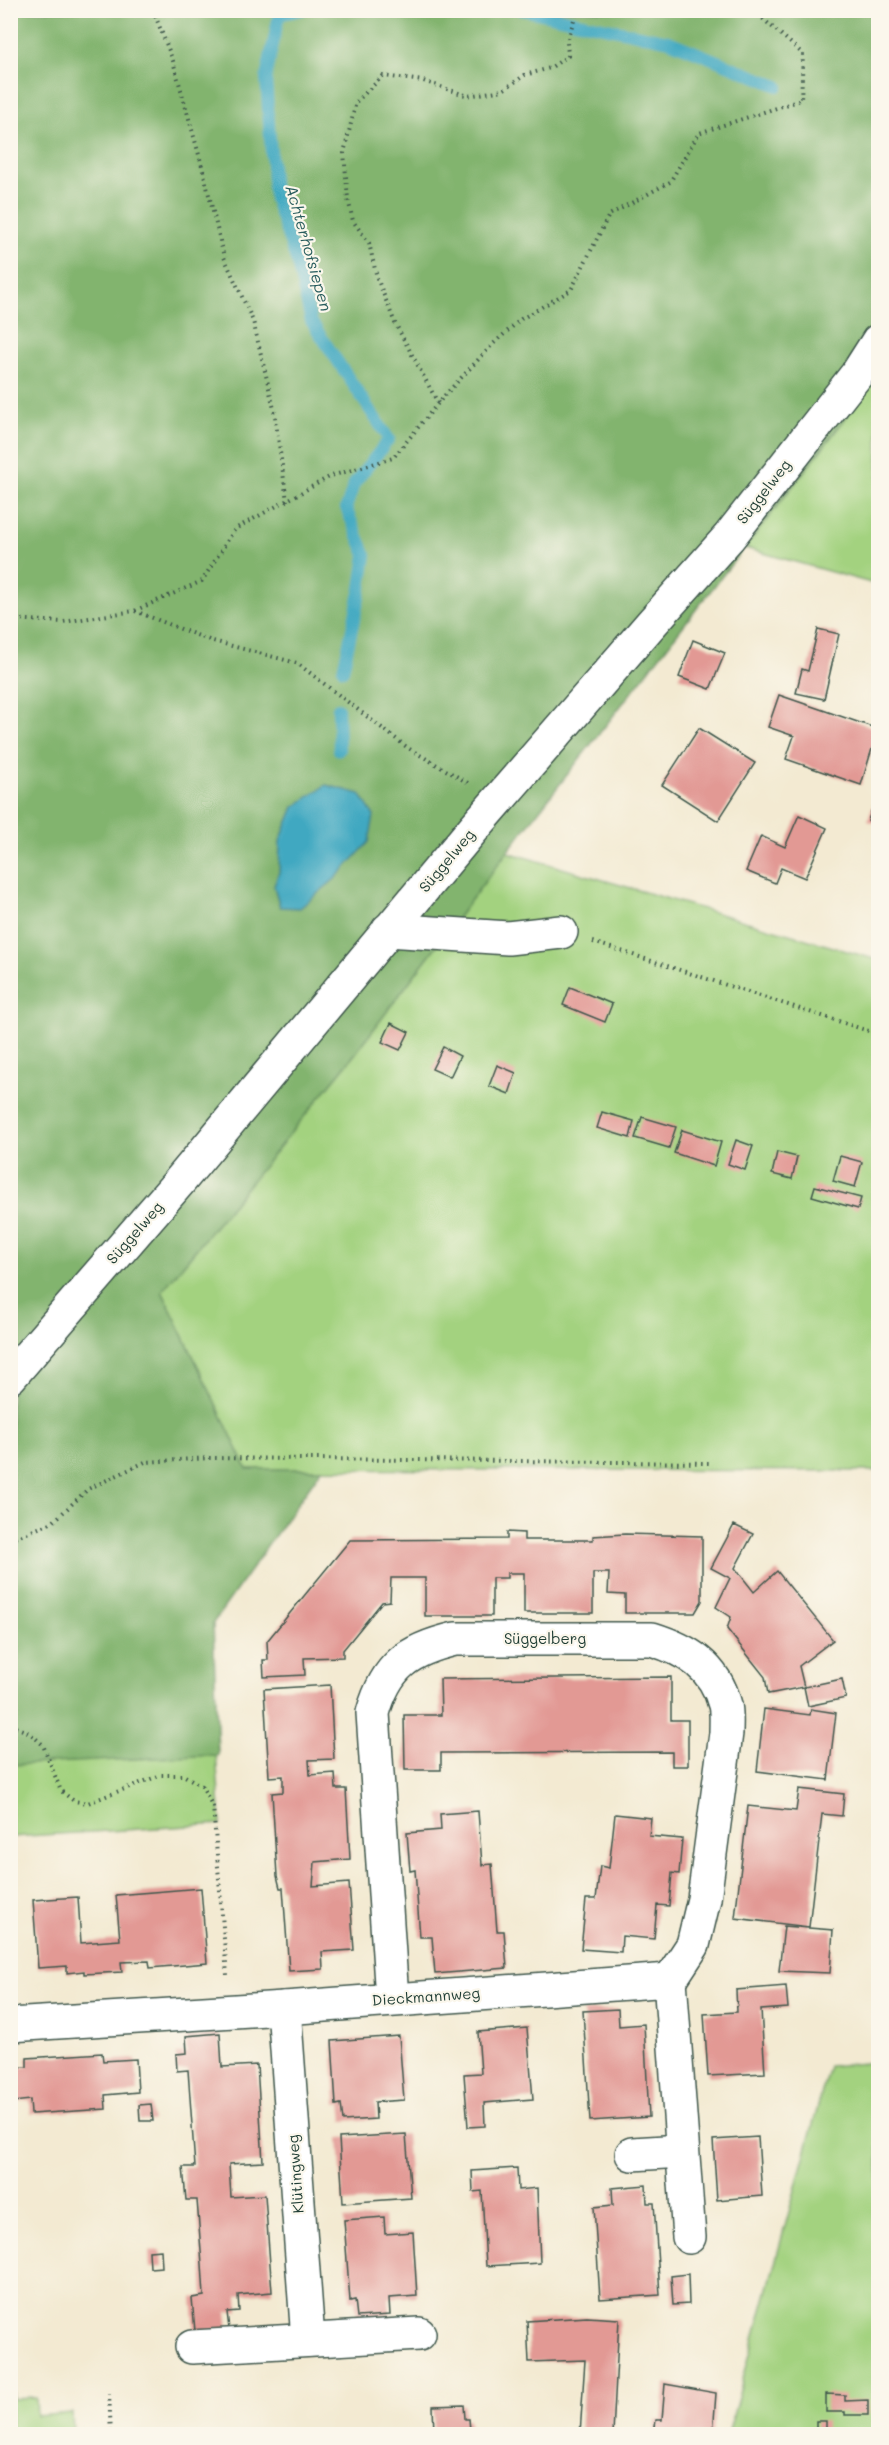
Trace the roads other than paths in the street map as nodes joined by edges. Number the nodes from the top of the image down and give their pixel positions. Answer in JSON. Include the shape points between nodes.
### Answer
{"nodes":[{"id":1,"x":879,"y":341,"type":"edge"},
{"id":2,"x":388,"y":930,"type":"junction"},
{"id":3,"x":561,"y":932,"type":"road end"},
{"id":4,"x":10,"y":1377,"type":"edge"},
{"id":5,"x":670,"y":1980,"type":"junction"},
{"id":6,"x":392,"y":1999,"type":"junction"},
{"id":7,"x":284,"y":2008,"type":"junction"},
{"id":8,"x":10,"y":2025,"type":"edge"},
{"id":9,"x":682,"y":2151,"type":"junction"},
{"id":10,"x":632,"y":2154,"type":"dead end"},
{"id":11,"x":689,"y":2237,"type":"dead end"},
{"id":12,"x":419,"y":2334,"type":"dead end"},
{"id":13,"x":308,"y":2340,"type":"junction"},
{"id":14,"x":192,"y":2347,"type":"dead end"}],
"edges":[{"from":1,"to":2,"type":"street","name":"Süggelweg","via":[[729,537]]},
{"from":2,"to":3,"type":"street","via":[[508,939]]},
{"from":2,"to":4,"type":"street","name":"Süggelweg"},
{"from":5,"to":6,"type":"street","name":"Dieckmannweg"},
{"from":5,"to":6,"type":"street","name":"Süggelberg","via":[[693,1945],[704,1899],[726,1733],[725,1705],[714,1681],[698,1659],[652,1639],[455,1639],[429,1645],[408,1656],[379,1689],[373,1713]]},
{"from":5,"to":9,"type":"street"},
{"from":6,"to":7,"type":"street","name":"Dieckmannweg"},
{"from":7,"to":8,"type":"street","name":"Dieckmannweg"},
{"from":7,"to":13,"type":"street","name":"Klütingweg"},
{"from":9,"to":10,"type":"street"},
{"from":9,"to":11,"type":"street"},
{"from":12,"to":13,"type":"street"},
{"from":13,"to":14,"type":"street"}]}
